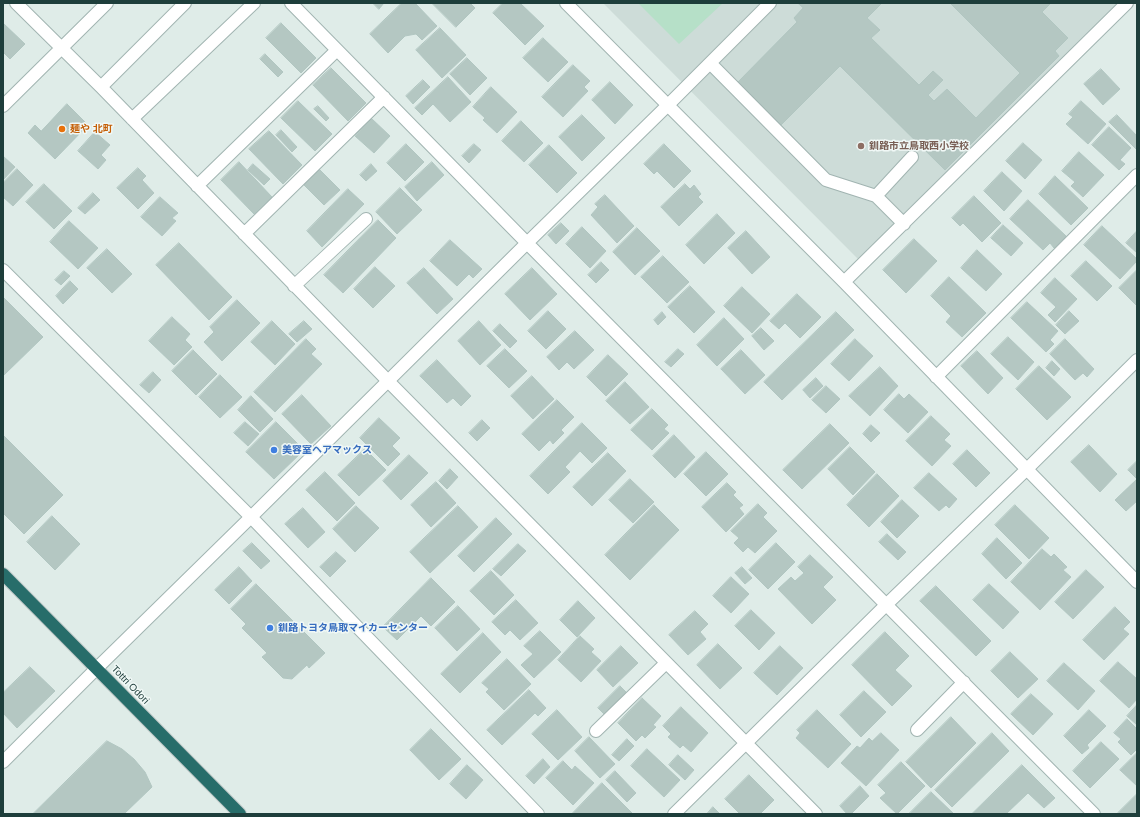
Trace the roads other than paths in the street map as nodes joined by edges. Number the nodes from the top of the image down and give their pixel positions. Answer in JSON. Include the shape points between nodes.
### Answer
{"nodes":[{"id":1,"x":16,"y":3,"type":"edge"},
{"id":2,"x":107,"y":3,"type":"edge"},
{"id":3,"x":185,"y":3,"type":"edge"},
{"id":4,"x":254,"y":3,"type":"edge"},
{"id":5,"x":291,"y":3,"type":"edge"},
{"id":6,"x":566,"y":3,"type":"edge"},
{"id":7,"x":770,"y":3,"type":"edge"},
{"id":8,"x":1127,"y":3,"type":"edge"},
{"id":9,"x":62,"y":47,"type":"junction"},
{"id":10,"x":337,"y":50,"type":"junction"},
{"id":11,"x":710,"y":63,"type":"junction"},
{"id":12,"x":101,"y":87,"type":"junction"},
{"id":13,"x":384,"y":98,"type":"junction"},
{"id":14,"x":3,"y":106,"type":"edge"},
{"id":15,"x":667,"y":106,"type":"junction"},
{"id":16,"x":132,"y":119,"type":"junction"},
{"id":17,"x":912,"y":157,"type":"dead end"},
{"id":18,"x":1137,"y":175,"type":"edge"},
{"id":19,"x":197,"y":186,"type":"junction"},
{"id":20,"x":876,"y":196,"type":"junction"},
{"id":21,"x":366,"y":219,"type":"dead end"},
{"id":22,"x":904,"y":224,"type":"junction"},
{"id":23,"x":244,"y":234,"type":"junction"},
{"id":24,"x":527,"y":243,"type":"junction"},
{"id":25,"x":3,"y":270,"type":"edge"},
{"id":26,"x":844,"y":282,"type":"junction"},
{"id":27,"x":294,"y":286,"type":"junction"},
{"id":28,"x":1137,"y":360,"type":"edge"},
{"id":29,"x":936,"y":377,"type":"junction"},
{"id":30,"x":388,"y":381,"type":"junction"},
{"id":31,"x":1026,"y":470,"type":"junction"},
{"id":32,"x":251,"y":517,"type":"junction"},
{"id":33,"x":3,"y":574,"type":"edge"},
{"id":34,"x":1137,"y":582,"type":"edge"},
{"id":35,"x":886,"y":604,"type":"junction"},
{"id":36,"x":666,"y":663,"type":"junction"},
{"id":37,"x":97,"y":668,"type":"junction"},
{"id":38,"x":964,"y":682,"type":"junction"},
{"id":39,"x":917,"y":730,"type":"dead end"},
{"id":40,"x":596,"y":731,"type":"dead end"},
{"id":41,"x":746,"y":744,"type":"junction"},
{"id":42,"x":3,"y":762,"type":"edge"},
{"id":43,"x":240,"y":814,"type":"edge"},
{"id":44,"x":538,"y":814,"type":"edge"},
{"id":45,"x":674,"y":814,"type":"edge"},
{"id":46,"x":816,"y":814,"type":"edge"},
{"id":47,"x":1094,"y":814,"type":"edge"}],
"edges":[{"from":1,"to":9,"type":"street"},
{"from":2,"to":9,"type":"street"},
{"from":3,"to":12,"type":"street"},
{"from":4,"to":16,"type":"street"},
{"from":5,"to":10,"type":"street"},
{"from":6,"to":15,"type":"street"},
{"from":7,"to":11,"type":"street"},
{"from":8,"to":22,"type":"street"},
{"from":9,"to":12,"type":"street"},
{"from":9,"to":14,"type":"street"},
{"from":10,"to":13,"type":"street"},
{"from":10,"to":19,"type":"street"},
{"from":11,"to":15,"type":"street"},
{"from":11,"to":20,"type":"street","via":[[826,180]]},
{"from":12,"to":16,"type":"street"},
{"from":13,"to":23,"type":"street"},
{"from":13,"to":24,"type":"street"},
{"from":15,"to":24,"type":"street"},
{"from":15,"to":26,"type":"street"},
{"from":16,"to":19,"type":"street"},
{"from":17,"to":20,"type":"street"},
{"from":18,"to":29,"type":"street"},
{"from":19,"to":23,"type":"street"},
{"from":20,"to":22,"type":"street"},
{"from":21,"to":27,"type":"street"},
{"from":22,"to":26,"type":"street"},
{"from":23,"to":27,"type":"street"},
{"from":24,"to":30,"type":"street"},
{"from":24,"to":35,"type":"street"},
{"from":25,"to":32,"type":"street"},
{"from":26,"to":29,"type":"street"},
{"from":27,"to":30,"type":"street"},
{"from":28,"to":31,"type":"street"},
{"from":29,"to":31,"type":"street"},
{"from":30,"to":32,"type":"street"},
{"from":30,"to":36,"type":"street"},
{"from":31,"to":34,"type":"street"},
{"from":31,"to":35,"type":"street"},
{"from":32,"to":37,"type":"street"},
{"from":32,"to":44,"type":"street"},
{"from":33,"to":37,"type":"highway","name":"Tottri Odori"},
{"from":35,"to":38,"type":"street"},
{"from":35,"to":41,"type":"street"},
{"from":36,"to":40,"type":"street"},
{"from":36,"to":41,"type":"street"},
{"from":37,"to":42,"type":"street"},
{"from":37,"to":43,"type":"highway","name":"Tottri Odori"},
{"from":38,"to":39,"type":"street"},
{"from":38,"to":47,"type":"street"},
{"from":41,"to":45,"type":"street"},
{"from":41,"to":46,"type":"street"}]}
